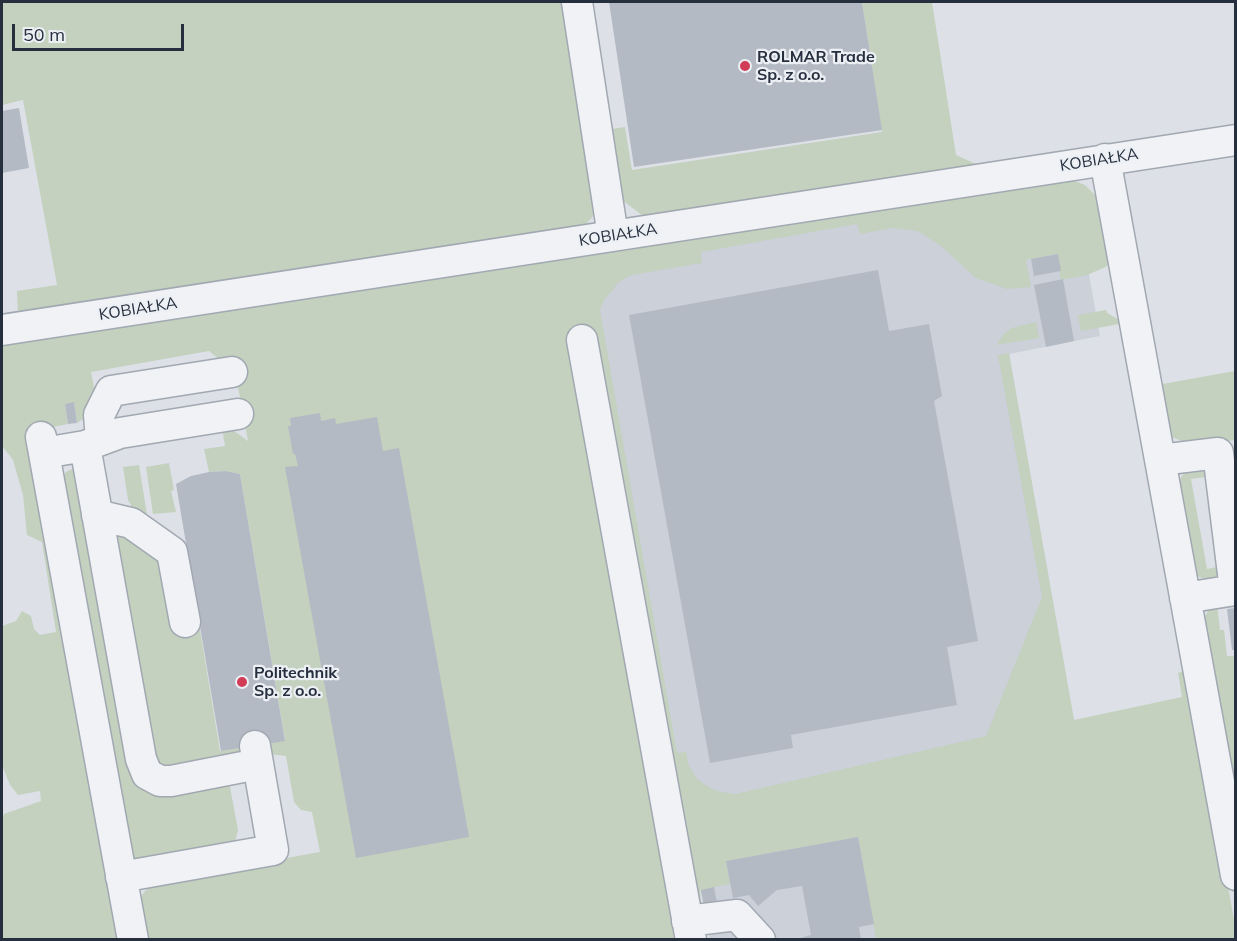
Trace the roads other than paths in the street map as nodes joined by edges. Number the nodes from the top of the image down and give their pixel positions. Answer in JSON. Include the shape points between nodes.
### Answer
{"nodes":[{"id":1,"x":577,"y":2,"type":"edge"},
{"id":2,"x":1236,"y":140,"type":"edge"},
{"id":3,"x":1105,"y":159,"type":"junction"},
{"id":4,"x":613,"y":236,"type":"junction"},
{"id":5,"x":2,"y":330,"type":"edge"},
{"id":6,"x":582,"y":340,"type":"dead end"},
{"id":7,"x":232,"y":372,"type":"dead end"},
{"id":8,"x":238,"y":414,"type":"dead end"},
{"id":9,"x":93,"y":442,"type":"junction"},
{"id":10,"x":1227,"y":452,"type":"edge"},
{"id":11,"x":1160,"y":460,"type":"junction"},
{"id":12,"x":98,"y":514,"type":"junction"},
{"id":13,"x":1185,"y":598,"type":"junction"},
{"id":14,"x":184,"y":622,"type":"dead end"},
{"id":15,"x":1236,"y":874,"type":"edge"},
{"id":16,"x":121,"y":877,"type":"junction"},
{"id":17,"x":689,"y":930,"type":"edge"},
{"id":18,"x":133,"y":939,"type":"edge"},
{"id":19,"x":760,"y":939,"type":"edge"}],
"edges":[{"from":1,"to":4,"type":"street"},
{"from":2,"to":3,"type":"street","name":"KOBIAŁKA"},
{"from":3,"to":4,"type":"street","name":"KOBIAŁKA"},
{"from":3,"to":11,"type":"street"},
{"from":4,"to":5,"type":"street","name":"KOBIAŁKA"},
{"from":6,"to":17,"type":"street"},
{"from":7,"to":9,"type":"street","via":[[111,391]]},
{"from":8,"to":9,"type":"street","via":[[120,433]]},
{"from":9,"to":12,"type":"street"},
{"from":9,"to":16,"type":"street","via":[[43,445]]},
{"from":10,"to":11,"type":"street"},
{"from":10,"to":13,"type":"street","via":[[1235,590]]},
{"from":11,"to":13,"type":"street"},
{"from":12,"to":14,"type":"street","via":[[131,523],[172,552]]},
{"from":12,"to":16,"type":"street","via":[[141,759],[147,774],[160,781],[171,781],[256,755],[273,850]]},
{"from":13,"to":15,"type":"street"},
{"from":16,"to":18,"type":"street"},
{"from":17,"to":19,"type":"street","via":[[737,915]]}]}
